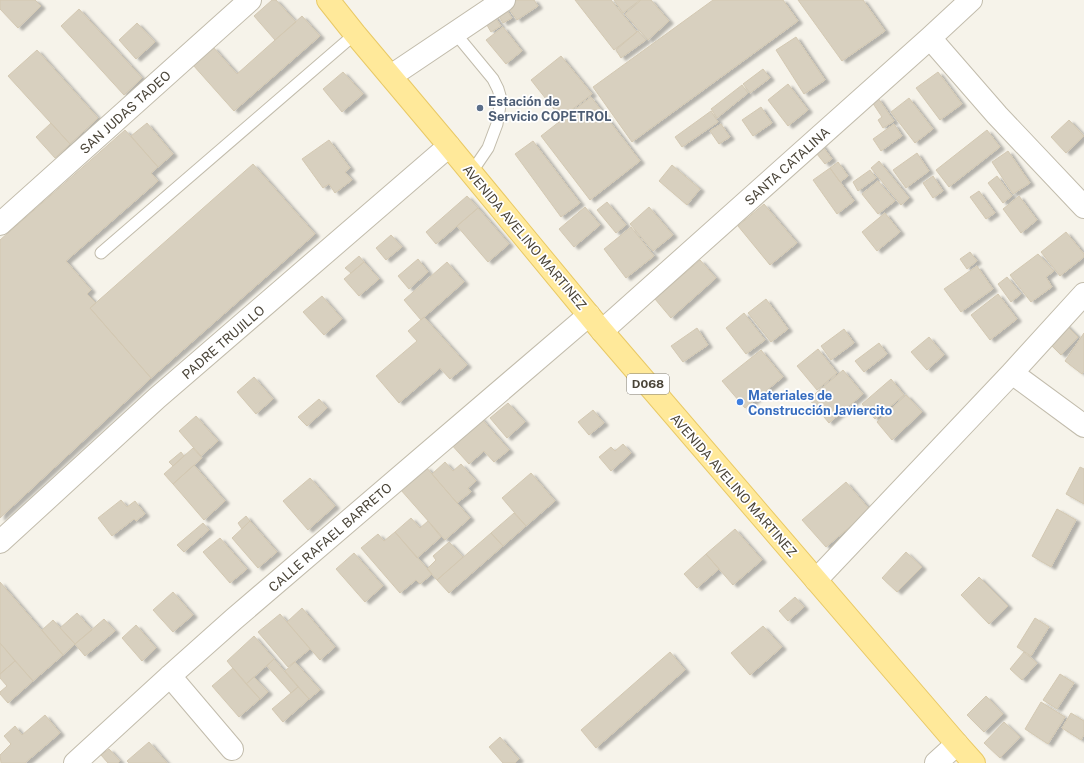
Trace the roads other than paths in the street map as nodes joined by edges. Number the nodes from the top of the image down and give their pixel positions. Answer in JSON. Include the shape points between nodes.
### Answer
{"nodes":[{"id":1,"x":250,"y":0,"type":"edge"},
{"id":2,"x":328,"y":0,"type":"edge"},
{"id":3,"x":504,"y":0,"type":"edge"},
{"id":4,"x":971,"y":0,"type":"edge"},
{"id":5,"x":455,"y":33,"type":"junction"},
{"id":6,"x":355,"y":34,"type":"junction"},
{"id":7,"x":930,"y":38,"type":"junction"},
{"id":8,"x":390,"y":76,"type":"junction"},
{"id":9,"x":449,"y":146,"type":"junction"},
{"id":10,"x":471,"y":173,"type":"junction"},
{"id":11,"x":1084,"y":207,"type":"edge"},
{"id":12,"x":0,"y":224,"type":"edge"},
{"id":13,"x":101,"y":253,"type":"dead end"},
{"id":14,"x":1084,"y":294,"type":"edge"},
{"id":15,"x":596,"y":323,"type":"junction"},
{"id":16,"x":1012,"y":373,"type":"junction"},
{"id":17,"x":1084,"y":426,"type":"edge"},
{"id":18,"x":0,"y":542,"type":"edge"},
{"id":19,"x":816,"y":580,"type":"junction"},
{"id":20,"x":170,"y":676,"type":"junction"},
{"id":21,"x":956,"y":744,"type":"junction"},
{"id":22,"x":232,"y":750,"type":"dead end"},
{"id":23,"x":75,"y":763,"type":"edge"},
{"id":24,"x":936,"y":763,"type":"edge"},
{"id":25,"x":974,"y":763,"type":"edge"}],
"edges":[{"from":1,"to":12,"type":"street","name":"SAN JUDAS TADEO"},
{"from":2,"to":6,"type":"main road","name":"AVENIDA AVELINO MARTINEZ","number":"D068"},
{"from":3,"to":5,"type":"street"},
{"from":4,"to":7,"type":"street","name":"SANTA CATALINA"},
{"from":5,"to":8,"type":"street"},
{"from":5,"to":10,"type":"lane","via":[[493,79],[501,99],[497,124],[488,148]]},
{"from":6,"to":8,"type":"main road","name":"AVENIDA AVELINO MARTINEZ","number":"D068"},
{"from":6,"to":13,"type":"lane"},
{"from":7,"to":11,"type":"street","via":[[997,115]]},
{"from":7,"to":15,"type":"street","name":"SANTA CATALINA"},
{"from":8,"to":9,"type":"main road","name":"AVENIDA AVELINO MARTINEZ","number":"D068"},
{"from":9,"to":10,"type":"main road","name":"AVENIDA AVELINO MARTINEZ","number":"D068"},
{"from":9,"to":18,"type":"street","name":"PADRE TRUJILLO","via":[[157,398]]},
{"from":10,"to":15,"type":"main road","name":"AVENIDA AVELINO MARTINEZ","number":"D068"},
{"from":14,"to":16,"type":"street"},
{"from":15,"to":19,"type":"main road","name":"AVENIDA AVELINO MARTINEZ","number":"D068"},
{"from":15,"to":20,"type":"street","name":"CALLE RAFAEL BARRETO"},
{"from":16,"to":17,"type":"street"},
{"from":16,"to":19,"type":"street"},
{"from":19,"to":21,"type":"main road","name":"AVENIDA AVELINO MARTINEZ","number":"D068"},
{"from":20,"to":22,"type":"street"},
{"from":20,"to":23,"type":"street","name":"CALLE RAFAEL BARRETO"},
{"from":21,"to":24,"type":"street"},
{"from":21,"to":25,"type":"main road","name":"AVENIDA AVELINO MARTINEZ","number":"D068"}]}
